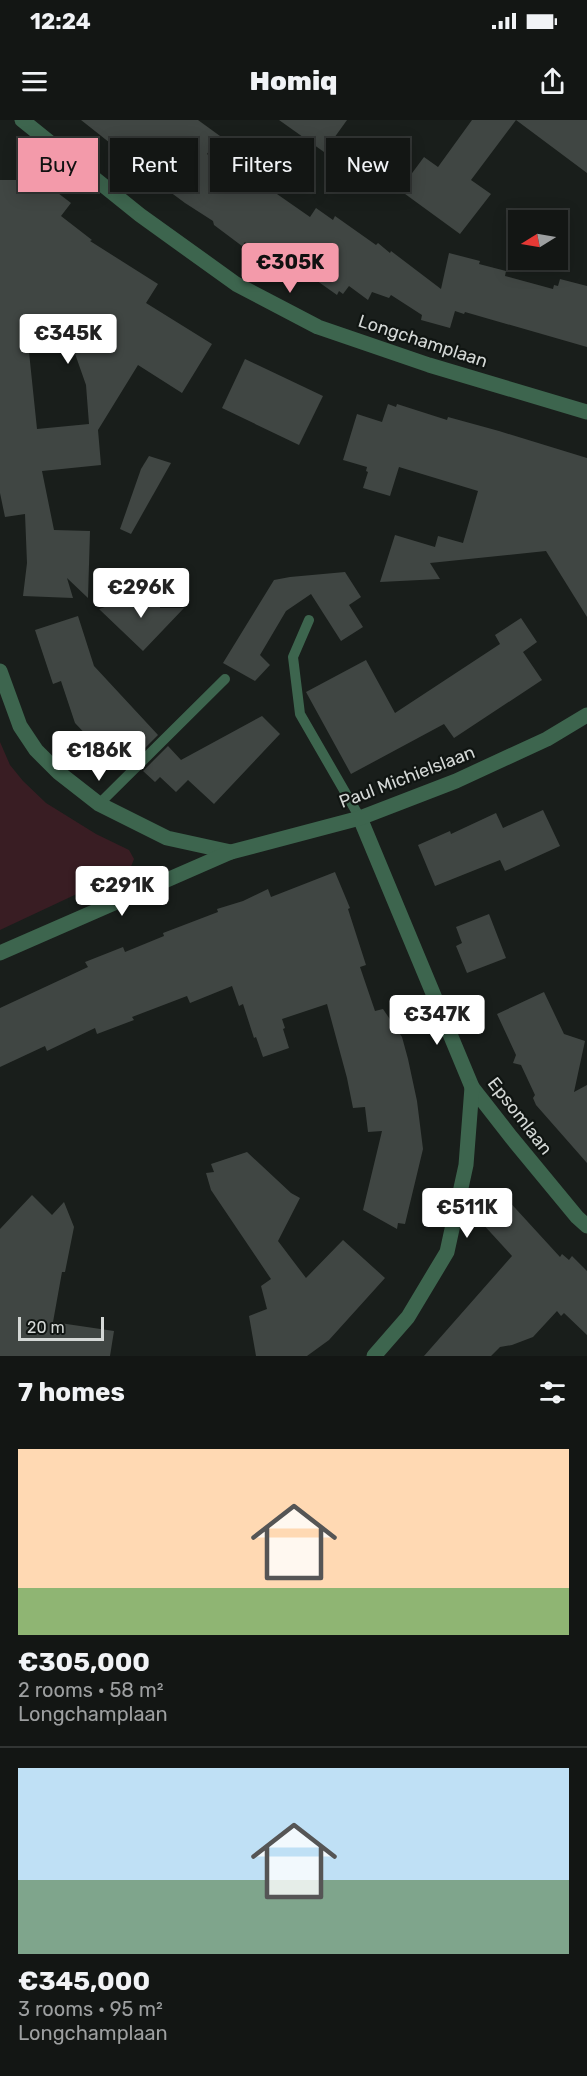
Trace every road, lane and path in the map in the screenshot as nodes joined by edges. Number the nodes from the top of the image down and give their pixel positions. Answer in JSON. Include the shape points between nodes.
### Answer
{"nodes":[{"id":1,"x":22,"y":120,"type":"edge"},
{"id":2,"x":587,"y":412,"type":"edge"},
{"id":3,"x":309,"y":620,"type":"dead end"},
{"id":4,"x":0,"y":671,"type":"edge"},
{"id":5,"x":225,"y":679,"type":"dead end"},
{"id":6,"x":587,"y":715,"type":"edge"},
{"id":7,"x":99,"y":804,"type":"junction"},
{"id":8,"x":360,"y":818,"type":"junction"},
{"id":9,"x":231,"y":852,"type":"junction"},
{"id":10,"x":0,"y":953,"type":"edge"},
{"id":11,"x":472,"y":1087,"type":"junction"},
{"id":12,"x":587,"y":1226,"type":"edge"},
{"id":13,"x":374,"y":1356,"type":"edge"}],
"edges":[{"from":1,"to":2,"type":"street","name":"Longchamplaan","via":[[140,215],[236,284],[318,327]]},
{"from":3,"to":8,"type":"lane","via":[[293,657],[300,714]]},
{"from":4,"to":7,"type":"street","via":[[20,726],[36,750]]},
{"from":5,"to":7,"type":"lane"},
{"from":6,"to":8,"type":"street","name":"Paul Michielslaan","via":[[547,739],[456,782]]},
{"from":7,"to":9,"type":"street","via":[[167,838]]},
{"from":8,"to":9,"type":"street","name":"Paul Michielslaan"},
{"from":8,"to":11,"type":"street","name":"Epsomlaan"},
{"from":9,"to":10,"type":"street","name":"Paul Michielslaan"},
{"from":11,"to":12,"type":"street","name":"Epsomlaan"},
{"from":11,"to":13,"type":"street","via":[[466,1165],[447,1252],[408,1317]]}]}
